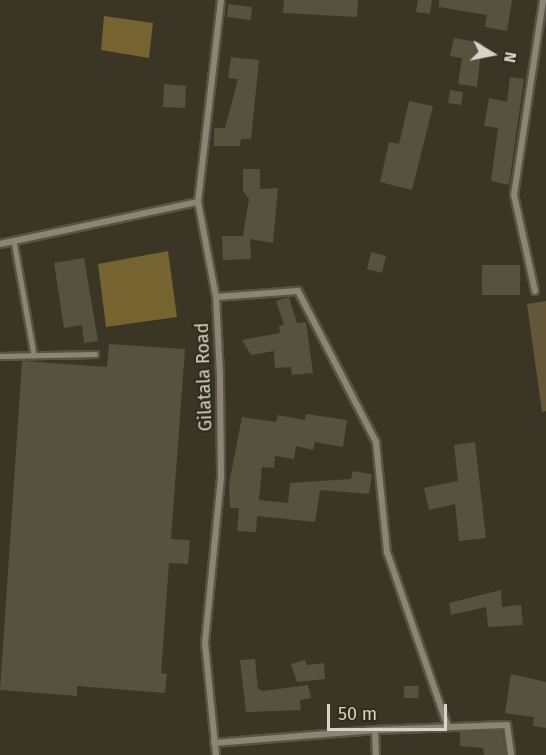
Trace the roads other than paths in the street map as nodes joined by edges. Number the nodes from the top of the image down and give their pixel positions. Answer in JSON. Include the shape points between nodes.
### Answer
{"nodes":[{"id":1,"x":221,"y":0,"type":"edge"},
{"id":2,"x":543,"y":0,"type":"edge"},
{"id":3,"x":198,"y":202,"type":"junction"},
{"id":4,"x":14,"y":241,"type":"junction"},
{"id":5,"x":0,"y":244,"type":"edge"},
{"id":6,"x":535,"y":291,"type":"dead end"},
{"id":7,"x":216,"y":297,"type":"junction"},
{"id":8,"x":95,"y":354,"type":"dead end"},
{"id":9,"x":34,"y":355,"type":"junction"},
{"id":10,"x":0,"y":356,"type":"edge"},
{"id":11,"x":448,"y":727,"type":"junction"},
{"id":12,"x":375,"y":729,"type":"junction"},
{"id":13,"x":214,"y":743,"type":"junction"},
{"id":14,"x":216,"y":755,"type":"edge"},
{"id":15,"x":376,"y":755,"type":"edge"},
{"id":16,"x":511,"y":755,"type":"edge"}],
"edges":[{"from":1,"to":3,"type":"street","name":"Gilatala Road"},
{"from":2,"to":6,"type":"street","via":[[514,195]]},
{"from":3,"to":4,"type":"street"},
{"from":3,"to":7,"type":"street","name":"Gilatala Road"},
{"from":4,"to":5,"type":"street"},
{"from":4,"to":9,"type":"lane"},
{"from":7,"to":11,"type":"street","via":[[298,291],[376,442],[387,552]]},
{"from":7,"to":13,"type":"street","name":"Gilatala Road","via":[[221,476],[205,643]]},
{"from":8,"to":9,"type":"lane"},
{"from":9,"to":10,"type":"lane"},
{"from":11,"to":12,"type":"street"},
{"from":11,"to":16,"type":"street","via":[[507,725]]},
{"from":12,"to":13,"type":"street"},
{"from":12,"to":15,"type":"street"},
{"from":13,"to":14,"type":"street","name":"Gilatala Road"}]}
